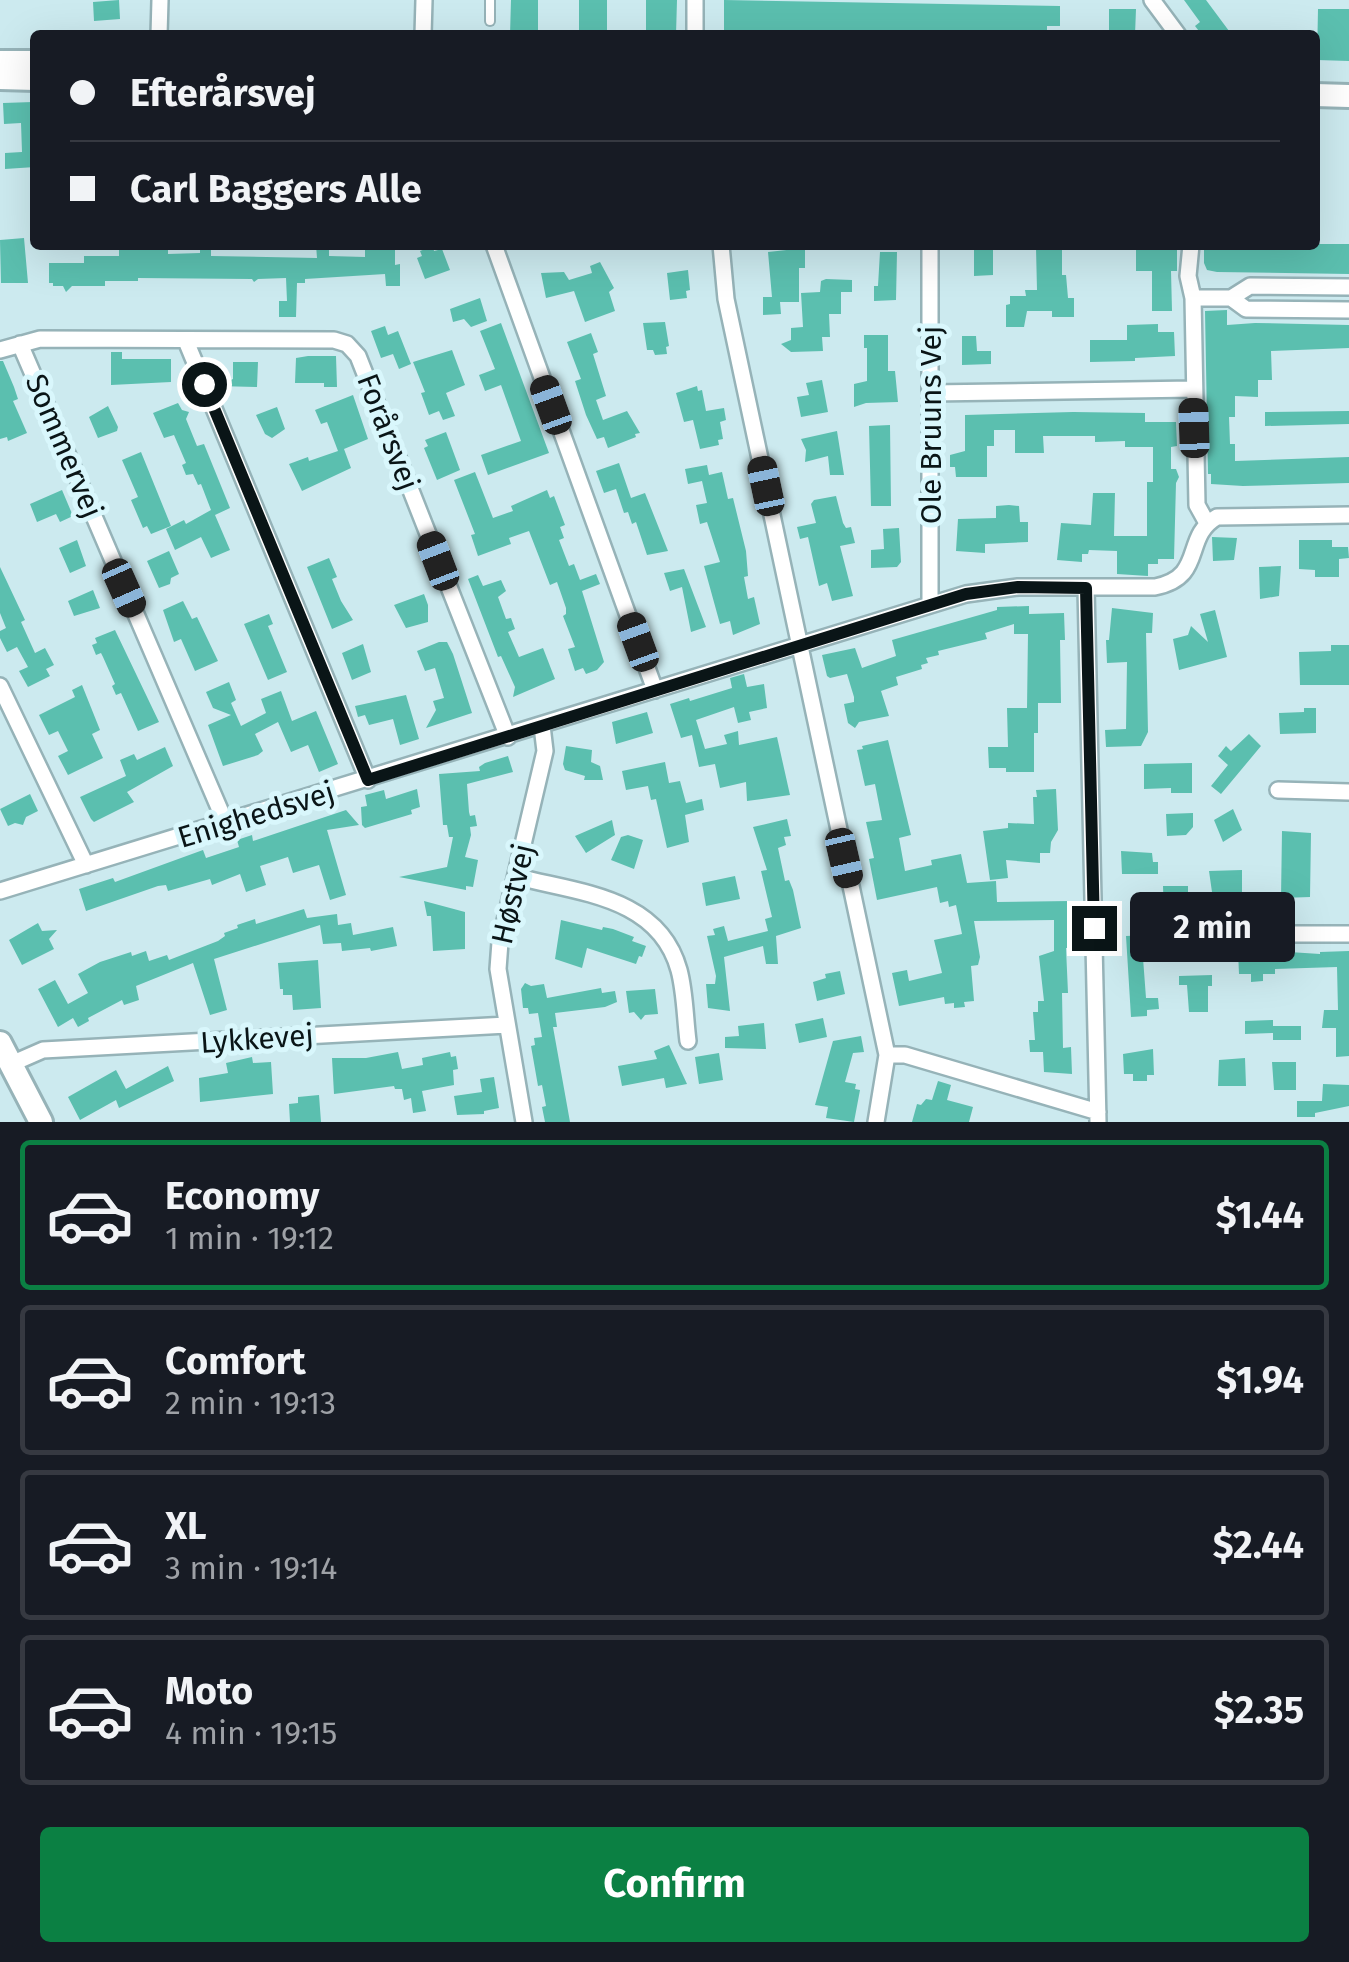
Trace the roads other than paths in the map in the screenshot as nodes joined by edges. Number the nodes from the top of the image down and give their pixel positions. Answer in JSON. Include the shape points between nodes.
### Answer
{"nodes":[{"id":1,"x":160,"y":0,"type":"edge"},
{"id":2,"x":424,"y":0,"type":"edge"},
{"id":3,"x":490,"y":0,"type":"edge"},
{"id":4,"x":695,"y":0,"type":"edge"},
{"id":5,"x":1152,"y":0,"type":"edge"},
{"id":6,"x":490,"y":21,"type":"dead end"},
{"id":7,"x":160,"y":30,"type":"edge"},
{"id":8,"x":423,"y":30,"type":"edge"},
{"id":9,"x":695,"y":30,"type":"edge"},
{"id":10,"x":1174,"y":30,"type":"edge"},
{"id":11,"x":0,"y":62,"type":"edge"},
{"id":12,"x":30,"y":62,"type":"edge"},
{"id":13,"x":0,"y":78,"type":"edge"},
{"id":14,"x":30,"y":78,"type":"edge"},
{"id":15,"x":1320,"y":95,"type":"edge"},
{"id":16,"x":1349,"y":96,"type":"edge"},
{"id":17,"x":496,"y":250,"type":"edge"},
{"id":18,"x":721,"y":250,"type":"edge"},
{"id":19,"x":930,"y":250,"type":"edge"},
{"id":20,"x":1191,"y":250,"type":"edge"},
{"id":21,"x":1349,"y":287,"type":"edge"},
{"id":22,"x":1192,"y":298,"type":"junction"},
{"id":23,"x":1231,"y":298,"type":"junction"},
{"id":24,"x":1349,"y":310,"type":"edge"},
{"id":25,"x":186,"y":341,"type":"junction"},
{"id":26,"x":20,"y":344,"type":"junction"},
{"id":27,"x":0,"y":350,"type":"edge"},
{"id":28,"x":1193,"y":389,"type":"junction"},
{"id":29,"x":931,"y":393,"type":"junction"},
{"id":30,"x":1349,"y":515,"type":"edge"},
{"id":31,"x":1207,"y":523,"type":"junction"},
{"id":32,"x":1086,"y":588,"type":"junction"},
{"id":33,"x":930,"y":604,"type":"junction"},
{"id":34,"x":800,"y":645,"type":"junction"},
{"id":35,"x":0,"y":686,"type":"edge"},
{"id":36,"x":655,"y":690,"type":"junction"},
{"id":37,"x":542,"y":726,"type":"junction"},
{"id":38,"x":508,"y":736,"type":"junction"},
{"id":39,"x":368,"y":780,"type":"junction"},
{"id":40,"x":1278,"y":790,"type":"dead end"},
{"id":41,"x":1349,"y":792,"type":"edge"},
{"id":42,"x":226,"y":824,"type":"junction"},
{"id":43,"x":86,"y":865,"type":"junction"},
{"id":44,"x":518,"y":877,"type":"junction"},
{"id":45,"x":0,"y":892,"type":"edge"},
{"id":46,"x":1278,"y":934,"type":"dead end"},
{"id":47,"x":1349,"y":934,"type":"edge"},
{"id":48,"x":507,"y":1025,"type":"junction"},
{"id":49,"x":688,"y":1040,"type":"dead end"},
{"id":50,"x":5,"y":1054,"type":"edge"},
{"id":51,"x":888,"y":1054,"type":"junction"},
{"id":52,"x":1098,"y":1117,"type":"edge"},
{"id":53,"x":41,"y":1122,"type":"edge"},
{"id":54,"x":524,"y":1122,"type":"edge"},
{"id":55,"x":876,"y":1122,"type":"edge"}],
"edges":[{"from":1,"to":7,"type":"street"},
{"from":2,"to":8,"type":"street"},
{"from":3,"to":6,"type":"lane"},
{"from":4,"to":9,"type":"street"},
{"from":5,"to":10,"type":"street"},
{"from":11,"to":12,"type":"street"},
{"from":13,"to":14,"type":"street"},
{"from":15,"to":16,"type":"street"},
{"from":17,"to":36,"type":"street"},
{"from":18,"to":34,"type":"street","via":[[726,299]]},
{"from":19,"to":29,"type":"street","name":"Ole Bruuns Vej"},
{"from":20,"to":22,"type":"street"},
{"from":21,"to":23,"type":"street","via":[[1250,286]]},
{"from":22,"to":23,"type":"street"},
{"from":22,"to":28,"type":"street"},
{"from":23,"to":24,"type":"street","via":[[1246,309]]},
{"from":25,"to":26,"type":"street","name":"Forårsvej"},
{"from":25,"to":38,"type":"street","name":"Forårsvej","via":[[334,340],[358,356]]},
{"from":25,"to":39,"type":"street"},
{"from":26,"to":27,"type":"street","name":"Forårsvej"},
{"from":26,"to":42,"type":"street","name":"Sommervej"},
{"from":28,"to":29,"type":"street"},
{"from":28,"to":31,"type":"street","via":[[1197,505]]},
{"from":29,"to":33,"type":"street","name":"Ole Bruuns Vej"},
{"from":30,"to":31,"type":"street","via":[[1230,515]]},
{"from":31,"to":32,"type":"street","name":"Enighedsvej","via":[[1186,573],[1172,584]]},
{"from":32,"to":33,"type":"street","name":"Enighedsvej","via":[[990,590]]},
{"from":32,"to":52,"type":"street"},
{"from":33,"to":34,"type":"street","name":"Enighedsvej"},
{"from":34,"to":36,"type":"street","name":"Enighedsvej"},
{"from":34,"to":51,"type":"street"},
{"from":35,"to":43,"type":"street"},
{"from":36,"to":37,"type":"street","name":"Enighedsvej"},
{"from":37,"to":38,"type":"street","name":"Enighedsvej"},
{"from":37,"to":44,"type":"street","name":"Høstvej","via":[[545,752]]},
{"from":38,"to":39,"type":"street","name":"Enighedsvej"},
{"from":39,"to":42,"type":"street","name":"Enighedsvej"},
{"from":40,"to":41,"type":"street"},
{"from":42,"to":43,"type":"street","name":"Enighedsvej"},
{"from":43,"to":45,"type":"street","name":"Enighedsvej"},
{"from":44,"to":48,"type":"street","name":"Høstvej","via":[[500,942]]},
{"from":44,"to":49,"type":"street","via":[[625,905],[660,931],[680,974]]},
{"from":46,"to":47,"type":"street"},
{"from":48,"to":50,"type":"street","name":"Lykkevej"},
{"from":48,"to":54,"type":"street","name":"Høstvej"},
{"from":50,"to":53,"type":"street"},
{"from":51,"to":52,"type":"street"},
{"from":51,"to":55,"type":"street"}]}
